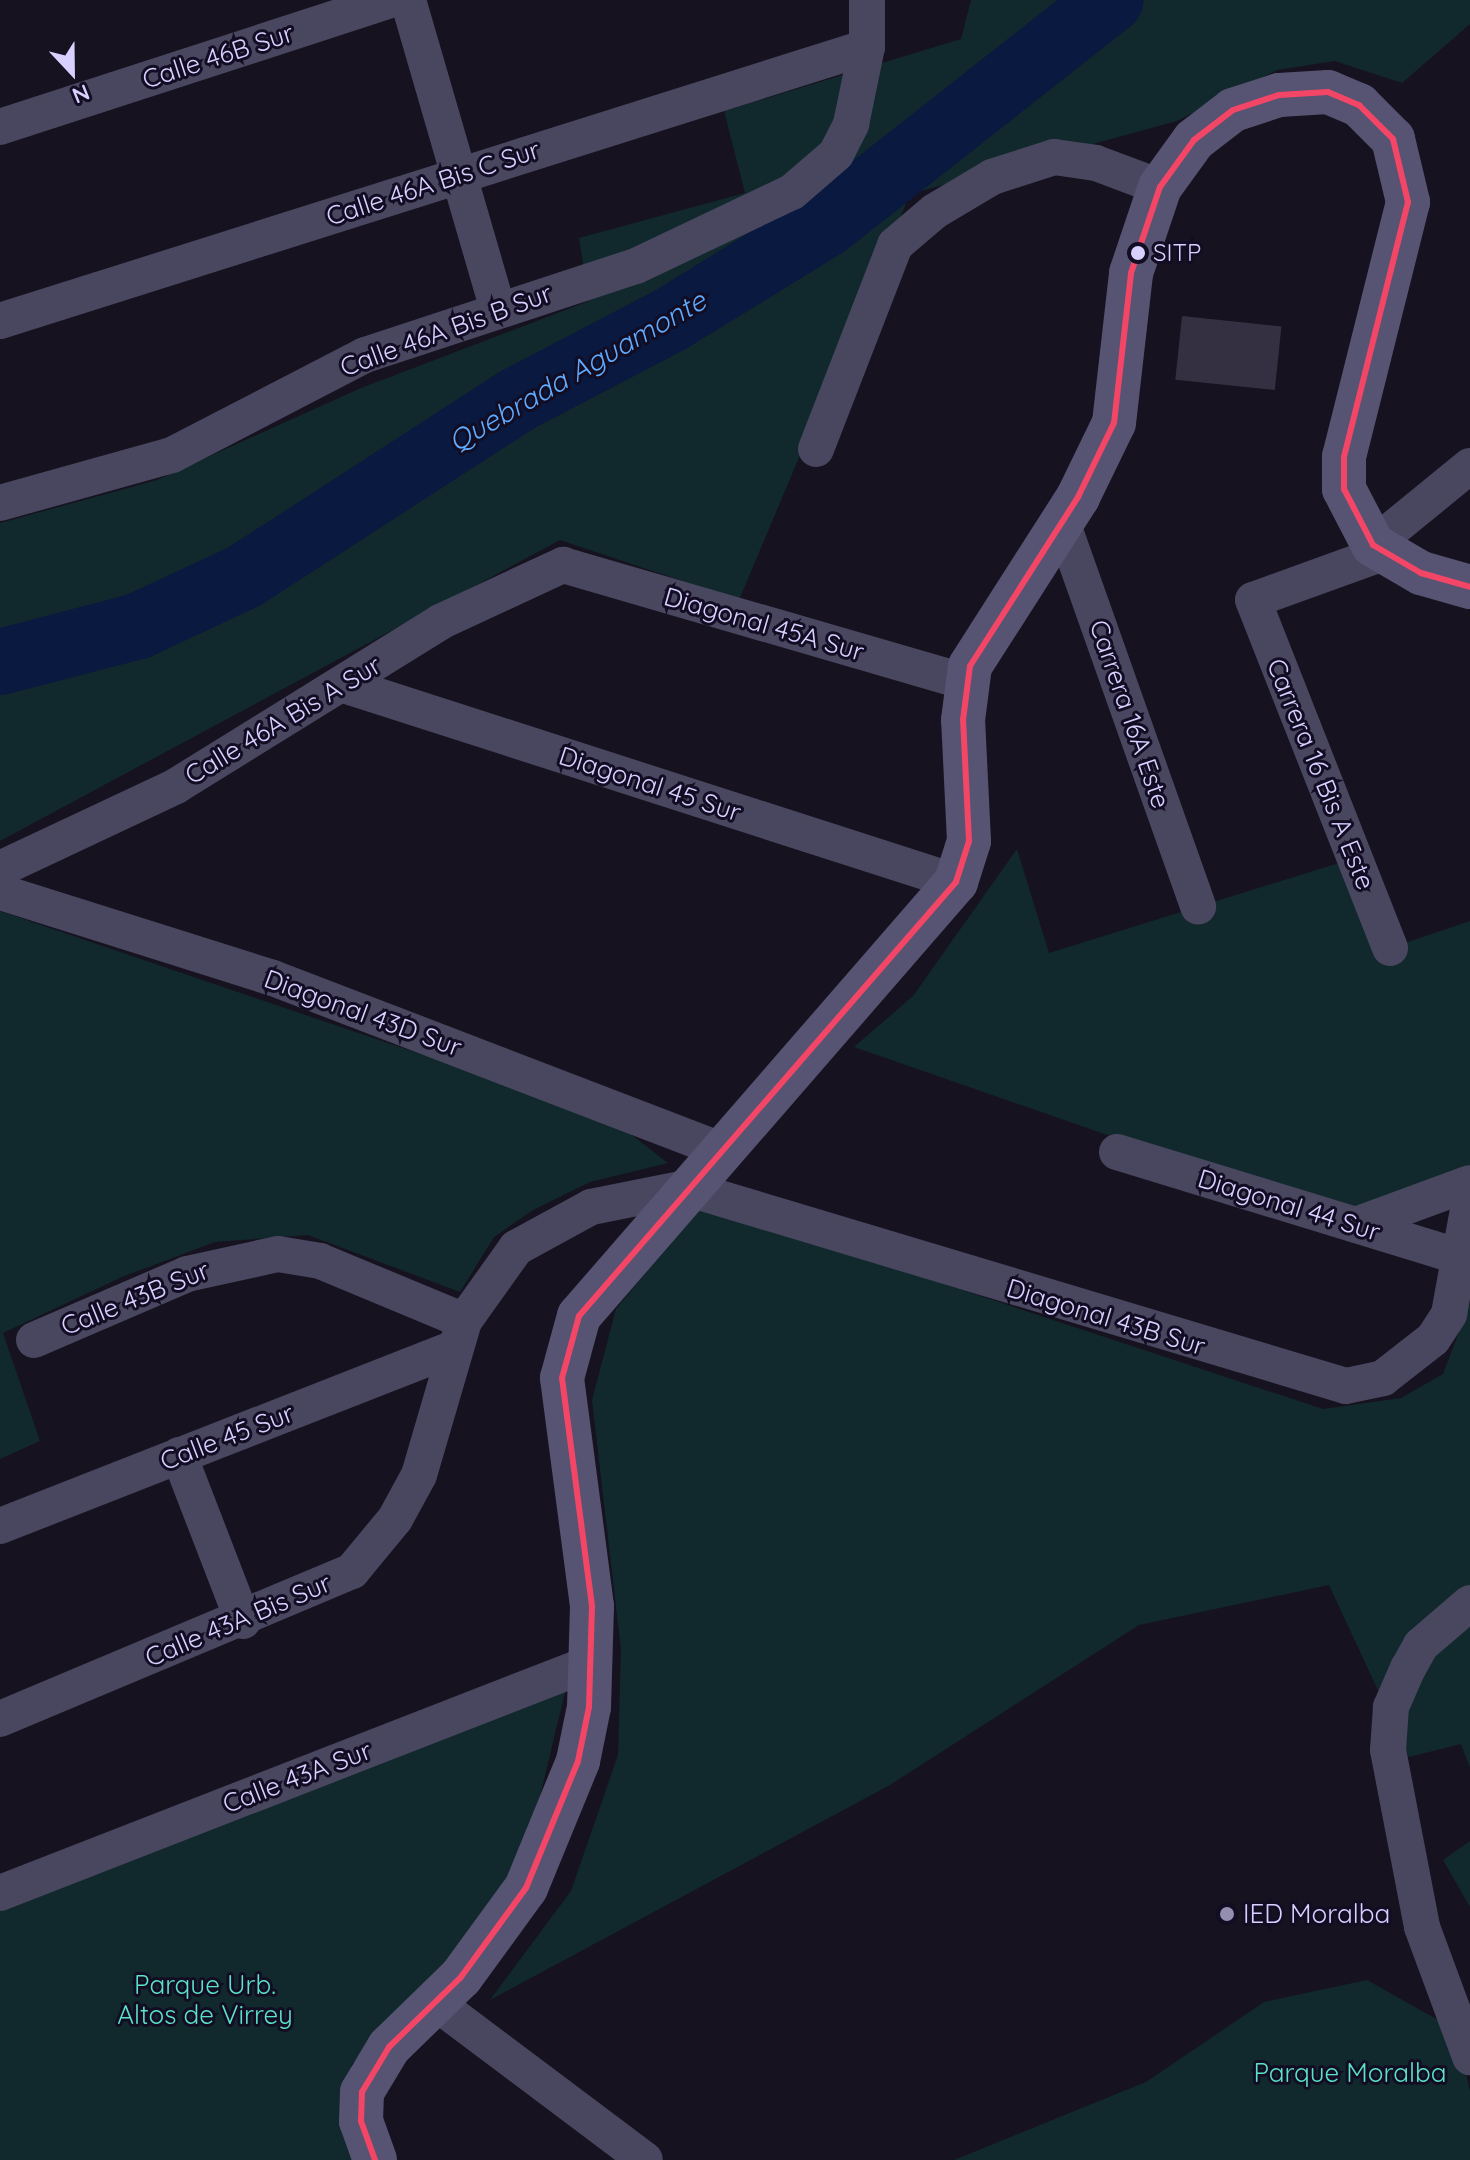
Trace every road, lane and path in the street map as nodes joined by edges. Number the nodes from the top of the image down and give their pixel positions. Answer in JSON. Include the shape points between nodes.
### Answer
{"nodes":[{"id":1,"x":391,"y":0,"type":"edge"},
{"id":2,"x":408,"y":0,"type":"edge"},
{"id":3,"x":867,"y":0,"type":"edge"},
{"id":4,"x":867,"y":47,"type":"junction"},
{"id":5,"x":0,"y":127,"type":"edge"},
{"id":6,"x":459,"y":174,"type":"junction"},
{"id":7,"x":1160,"y":187,"type":"junction"},
{"id":8,"x":497,"y":306,"type":"junction"},
{"id":9,"x":0,"y":321,"type":"edge"},
{"id":10,"x":816,"y":449,"type":"dead end"},
{"id":11,"x":1470,"y":466,"type":"edge"},
{"id":12,"x":0,"y":503,"type":"edge"},
{"id":13,"x":1062,"y":522,"type":"junction"},
{"id":14,"x":1378,"y":549,"type":"junction"},
{"id":15,"x":563,"y":565,"type":"joint"},
{"id":16,"x":1470,"y":587,"type":"edge"},
{"id":17,"x":965,"y":682,"type":"junction"},
{"id":18,"x":344,"y":685,"type":"junction"},
{"id":19,"x":0,"y":869,"type":"edge"},
{"id":20,"x":956,"y":882,"type":"junction"},
{"id":21,"x":0,"y":892,"type":"edge"},
{"id":22,"x":1198,"y":907,"type":"dead end"},
{"id":23,"x":1390,"y":948,"type":"dead end"},
{"id":24,"x":721,"y":1150,"type":"junction"},
{"id":25,"x":1117,"y":1152,"type":"dead end"},
{"id":26,"x":1470,"y":1183,"type":"edge"},
{"id":27,"x":686,"y":1188,"type":"junction"},
{"id":28,"x":1470,"y":1198,"type":"edge"},
{"id":29,"x":1356,"y":1225,"type":"junction"},
{"id":30,"x":1461,"y":1257,"type":"junction"},
{"id":31,"x":459,"y":1334,"type":"junction"},
{"id":32,"x":34,"y":1340,"type":"dead end"},
{"id":33,"x":179,"y":1455,"type":"junction"},
{"id":34,"x":0,"y":1526,"type":"edge"},
{"id":35,"x":1470,"y":1603,"type":"edge"},
{"id":36,"x":243,"y":1621,"type":"junction"},
{"id":37,"x":593,"y":1662,"type":"junction"},
{"id":38,"x":0,"y":1719,"type":"edge"},
{"id":39,"x":0,"y":1893,"type":"edge"},
{"id":40,"x":436,"y":2003,"type":"junction"},
{"id":41,"x":1470,"y":2057,"type":"edge"},
{"id":42,"x":375,"y":2160,"type":"edge"},
{"id":43,"x":645,"y":2160,"type":"edge"}],
"edges":[{"from":1,"to":5,"type":"street","name":"Calle 46B Sur"},
{"from":2,"to":6,"type":"street"},
{"from":3,"to":4,"type":"street"},
{"from":4,"to":6,"type":"street","name":"Calle 46A Bis C Sur"},
{"from":4,"to":8,"type":"street","name":"Calle 46A Bis B Sur","via":[[851,124],[836,154],[792,192],[690,245]]},
{"from":6,"to":8,"type":"street"},
{"from":6,"to":9,"type":"street","name":"Calle 46A Bis C Sur"},
{"from":7,"to":10,"type":"street","via":[[1096,163],[1054,157],[992,177],[935,211],[895,245]]},
{"from":7,"to":13,"type":"street","via":[[1131,273],[1114,423]]},
{"from":7,"to":14,"type":"street","via":[[1194,140],[1233,110],[1279,95],[1328,92],[1384,126],[1408,185],[1344,457],[1348,505]]},
{"from":8,"to":12,"type":"street","name":"Calle 46A Bis B Sur","via":[[365,355],[172,455]]},
{"from":11,"to":14,"type":"street"},
{"from":13,"to":17,"type":"street","via":[[985,635]]},
{"from":13,"to":22,"type":"street","name":"Carrera 16A Este"},
{"from":14,"to":16,"type":"street"},
{"from":14,"to":23,"type":"street","name":"Carrera 16 Bis A Este","via":[[1253,600]]},
{"from":15,"to":17,"type":"street","name":"Diagonal 45A Sur"},
{"from":15,"to":18,"type":"street","name":"Calle 46A Bis A Sur","via":[[440,622]]},
{"from":17,"to":20,"type":"street","via":[[969,833]]},
{"from":18,"to":19,"type":"street","name":"Calle 46A Bis A Sur","via":[[176,786]]},
{"from":18,"to":20,"type":"street","name":"Diagonal 45 Sur"},
{"from":20,"to":24,"type":"street"},
{"from":21,"to":24,"type":"street","name":"Diagonal 43D Sur","via":[[273,978]]},
{"from":24,"to":27,"type":"street"},
{"from":25,"to":29,"type":"street","name":"Diagonal 44 Sur"},
{"from":26,"to":29,"type":"street"},
{"from":27,"to":30,"type":"street","name":"Diagonal 43B Sur","via":[[1346,1386],[1383,1378],[1433,1339],[1449,1314]]},
{"from":27,"to":31,"type":"street","via":[[591,1207],[550,1226],[516,1248]]},
{"from":27,"to":37,"type":"street","via":[[619,1261],[566,1346],[562,1378]]},
{"from":28,"to":30,"type":"street","name":"Diagonal 43B Sur"},
{"from":29,"to":30,"type":"street","name":"Diagonal 44 Sur"},
{"from":31,"to":32,"type":"street","name":"Calle 43B Sur","via":[[320,1261],[278,1254],[187,1274]]},
{"from":31,"to":33,"type":"street","name":"Calle 45 Sur"},
{"from":31,"to":36,"type":"street","name":"Calle 43A Bis Sur","via":[[441,1418],[395,1519],[352,1571]]},
{"from":33,"to":34,"type":"street","name":"Calle 45 Sur"},
{"from":33,"to":36,"type":"street"},
{"from":35,"to":41,"type":"street","via":[[1421,1645],[1391,1707],[1391,1794],[1408,1870]]},
{"from":36,"to":38,"type":"street","name":"Calle 43A Bis Sur"},
{"from":37,"to":39,"type":"street","name":"Calle 43A Sur"},
{"from":37,"to":40,"type":"street","via":[[578,1761],[549,1840],[494,1938]]},
{"from":40,"to":42,"type":"street","via":[[389,2047],[362,2092],[361,2121]]},
{"from":40,"to":43,"type":"street"}]}
